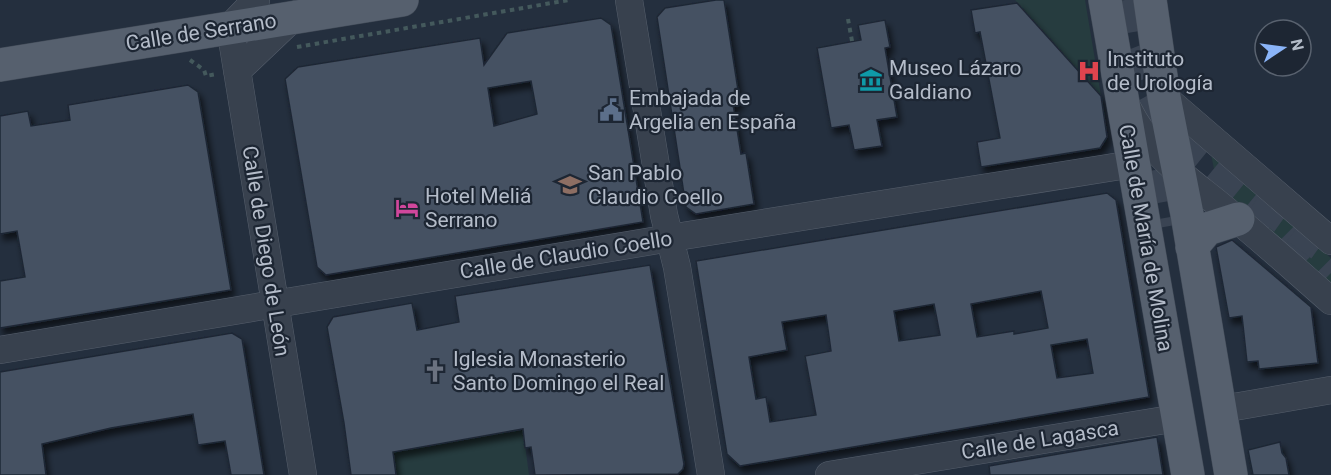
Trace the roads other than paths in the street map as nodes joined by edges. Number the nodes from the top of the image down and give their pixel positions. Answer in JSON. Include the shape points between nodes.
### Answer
{"nodes":[{"id":1,"x":256,"y":0,"type":"edge"},
{"id":2,"x":402,"y":0,"type":"edge"},
{"id":3,"x":629,"y":0,"type":"edge"},
{"id":4,"x":1105,"y":0,"type":"edge"},
{"id":5,"x":1136,"y":0,"type":"edge"},
{"id":6,"x":1150,"y":0,"type":"edge"},
{"id":7,"x":302,"y":8,"type":"edge"},
{"id":8,"x":230,"y":27,"type":"junction"},
{"id":9,"x":0,"y":65,"type":"edge"},
{"id":10,"x":237,"y":71,"type":"junction"},
{"id":11,"x":1120,"y":92,"type":"junction"},
{"id":12,"x":1164,"y":97,"type":"junction"},
{"id":13,"x":1133,"y":164,"type":"junction"},
{"id":14,"x":1179,"y":174,"type":"junction"},
{"id":15,"x":1238,"y":219,"type":"junction"},
{"id":16,"x":1164,"y":227,"type":"tunnel mouth"},
{"id":17,"x":670,"y":238,"type":"junction"},
{"id":18,"x":1331,"y":241,"type":"edge"},
{"id":19,"x":1192,"y":247,"type":"junction"},
{"id":20,"x":1331,"y":301,"type":"edge"},
{"id":21,"x":275,"y":304,"type":"junction"},
{"id":22,"x":0,"y":350,"type":"edge"},
{"id":23,"x":1331,"y":390,"type":"edge"},
{"id":24,"x":1219,"y":403,"type":"junction"},
{"id":25,"x":1176,"y":409,"type":"junction"},
{"id":26,"x":303,"y":475,"type":"edge"},
{"id":27,"x":711,"y":475,"type":"edge"},
{"id":28,"x":829,"y":475,"type":"edge"},
{"id":29,"x":1188,"y":475,"type":"edge"},
{"id":30,"x":1207,"y":475,"type":"edge"},
{"id":31,"x":1231,"y":475,"type":"edge"}],
"edges":[{"from":1,"to":8,"type":"street"},
{"from":2,"to":7,"type":"main road","name":"Calle de Serrano"},
{"from":3,"to":17,"type":"street"},
{"from":4,"to":11,"type":"main road","name":"Calle de María de Molina"},
{"from":5,"to":12,"type":"main road","via":[[1151,72]]},
{"from":6,"to":12,"type":"main road","name":"Calle de María de Molina"},
{"from":7,"to":8,"type":"main road","name":"Calle de Serrano"},
{"from":7,"to":10,"type":"street"},
{"from":8,"to":9,"type":"main road","name":"Calle de Serrano"},
{"from":8,"to":10,"type":"street","name":"Calle de Diego de León"},
{"from":10,"to":21,"type":"street","name":"Calle de Diego de León"},
{"from":11,"to":13,"type":"main road","name":"Calle de María de Molina"},
{"from":11,"to":14,"type":"street","via":[[1144,136]]},
{"from":12,"to":14,"type":"main road","name":"Calle de María de Molina"},
{"from":12,"to":18,"type":"street"},
{"from":13,"to":17,"type":"street","name":"Calle de Claudio Coello"},
{"from":13,"to":25,"type":"main road","name":"Calle de María de Molina"},
{"from":14,"to":15,"type":"street"},
{"from":14,"to":19,"type":"main road","name":"Calle de María de Molina"},
{"from":15,"to":19,"type":"main road","via":[[1207,229]]},
{"from":15,"to":20,"type":"street"},
{"from":16,"to":30,"type":"main road","name":"Calle de María de Molina"},
{"from":17,"to":21,"type":"street","name":"Calle de Claudio Coello"},
{"from":17,"to":27,"type":"street"},
{"from":19,"to":24,"type":"main road","name":"Calle de María de Molina"},
{"from":21,"to":22,"type":"street","name":"Calle de Claudio Coello"},
{"from":21,"to":26,"type":"street","name":"Calle de Diego de León"},
{"from":23,"to":24,"type":"street","via":[[1234,406]]},
{"from":24,"to":31,"type":"main road","name":"Calle de María de Molina"},
{"from":25,"to":28,"type":"street","name":"Calle de Lagasca","via":[[1165,420]]},
{"from":25,"to":29,"type":"main road","name":"Calle de María de Molina"}]}
